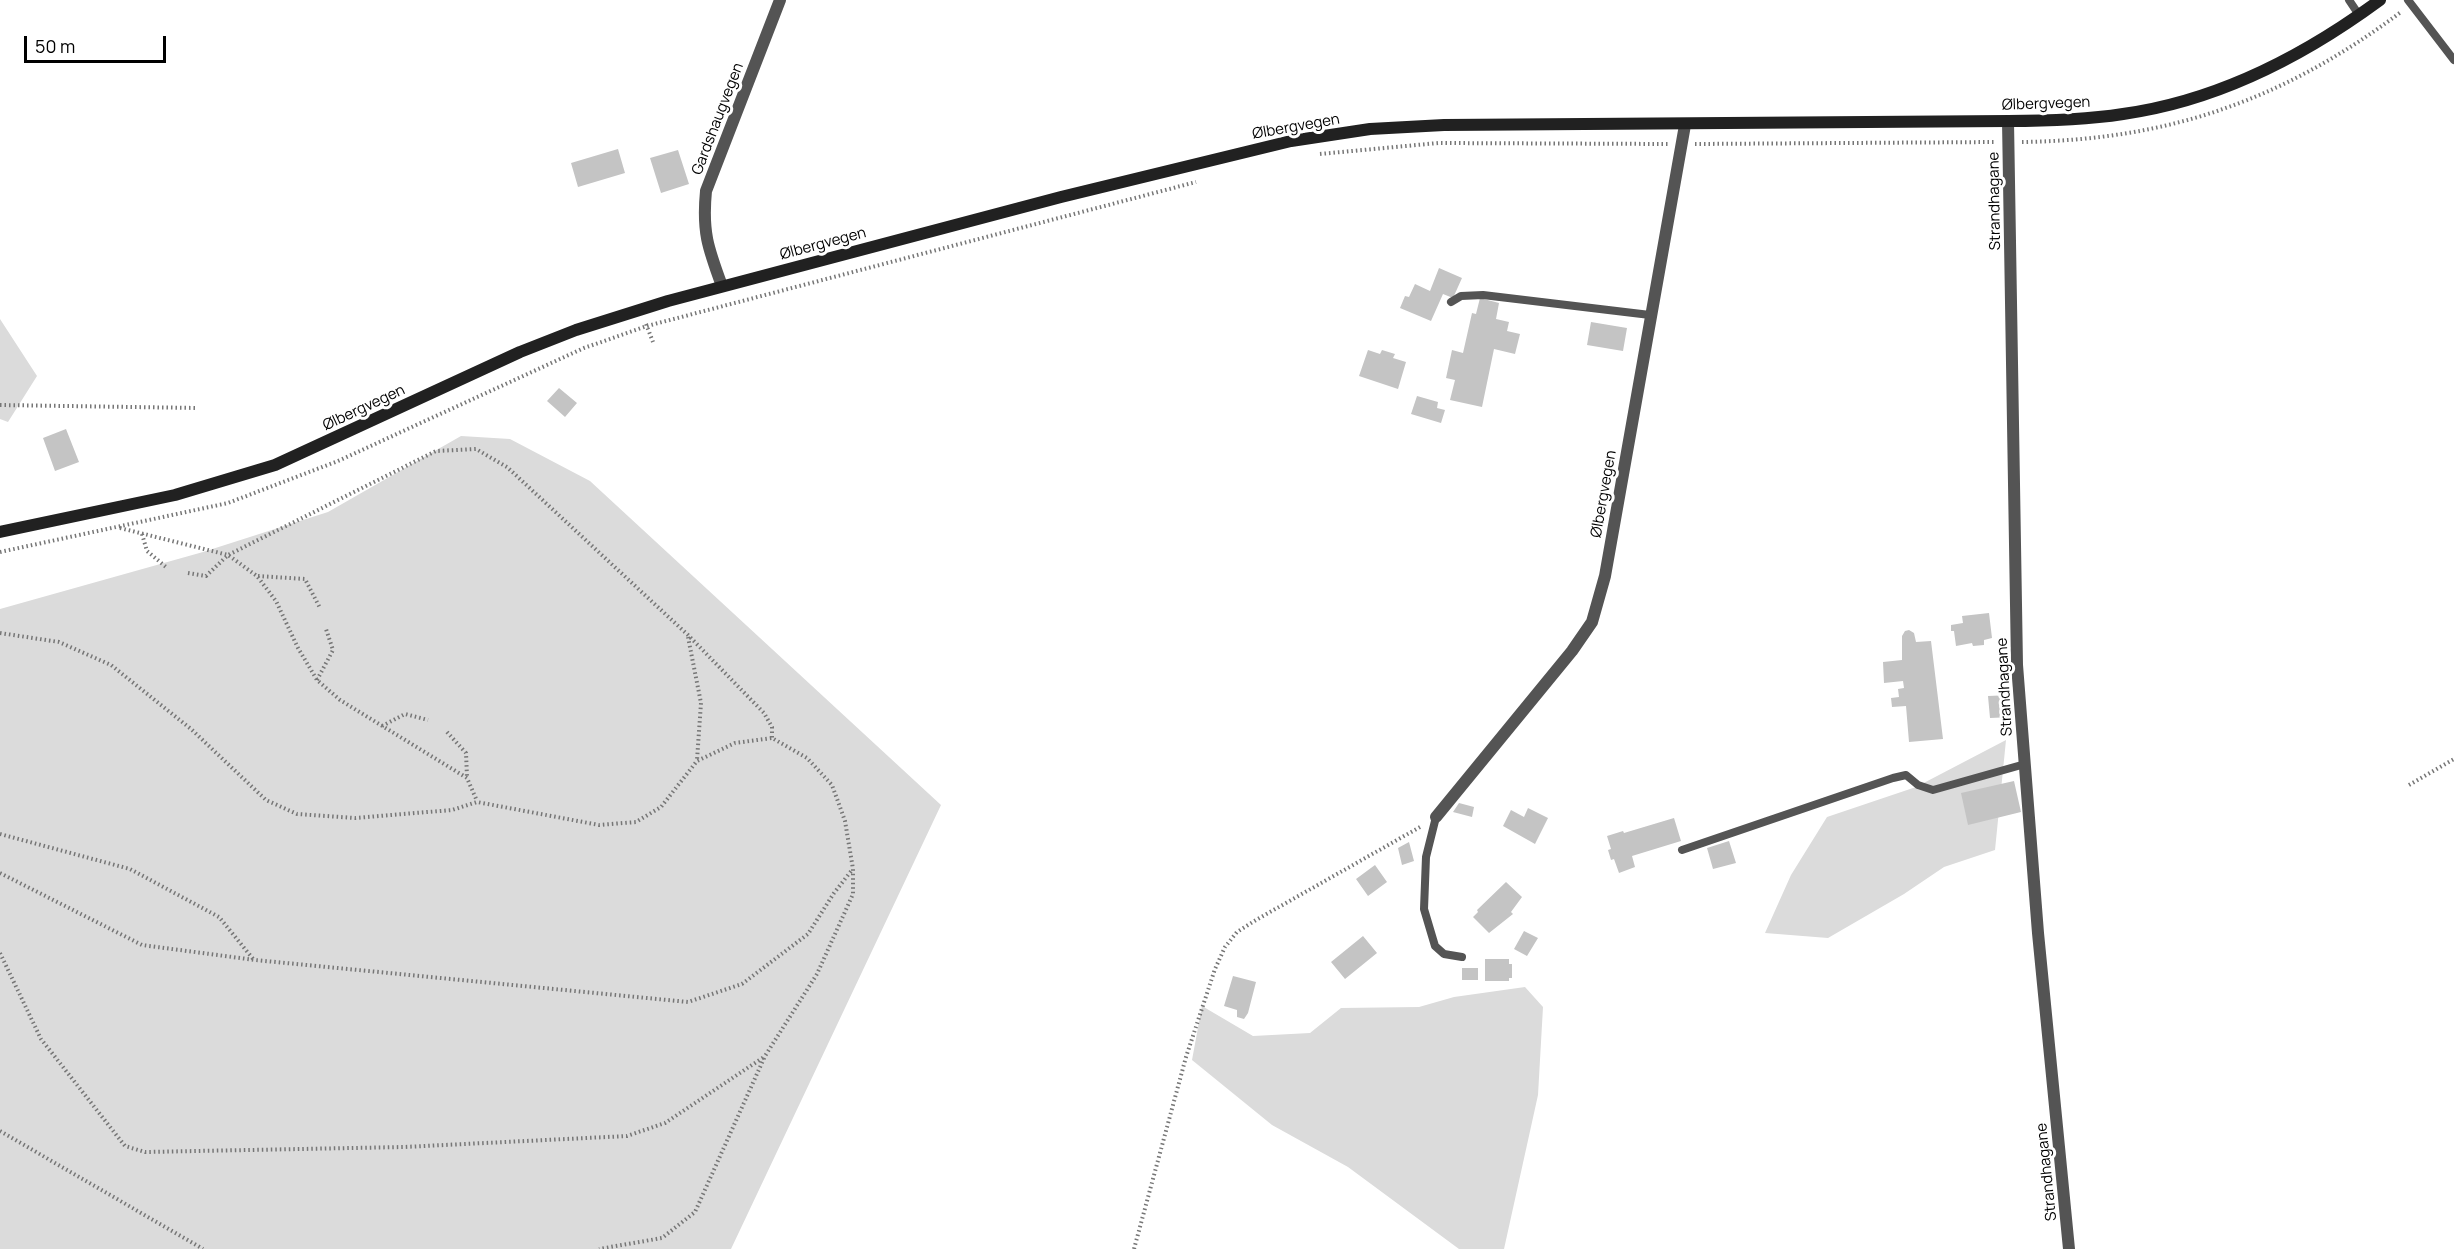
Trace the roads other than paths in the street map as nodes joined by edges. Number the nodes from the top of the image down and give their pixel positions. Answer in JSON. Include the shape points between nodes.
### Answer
{"nodes":[{"id":1,"x":780,"y":0,"type":"edge"},
{"id":2,"x":2349,"y":0,"type":"edge"},
{"id":3,"x":2380,"y":0,"type":"edge"},
{"id":4,"x":2408,"y":0,"type":"edge"},
{"id":5,"x":2360,"y":15,"type":"junction"},
{"id":6,"x":2454,"y":60,"type":"edge"},
{"id":7,"x":2008,"y":121,"type":"junction"},
{"id":8,"x":1685,"y":124,"type":"junction"},
{"id":9,"x":722,"y":286,"type":"junction"},
{"id":10,"x":1451,"y":302,"type":"dead end"},
{"id":11,"x":1650,"y":315,"type":"junction"},
{"id":12,"x":0,"y":532,"type":"edge"},
{"id":13,"x":2025,"y":764,"type":"junction"},
{"id":14,"x":1436,"y":818,"type":"joint"},
{"id":15,"x":1682,"y":850,"type":"dead end"},
{"id":16,"x":1462,"y":957,"type":"dead end"},
{"id":17,"x":2069,"y":1249,"type":"edge"}],
"edges":[{"from":1,"to":9,"type":"street","name":"Gardshaugvegen","via":[[706,191],[707,244]]},
{"from":2,"to":5,"type":"lane"},
{"from":3,"to":5,"type":"main road","name":"Ølbergvegen"},
{"from":4,"to":6,"type":"lane"},
{"from":5,"to":7,"type":"main road","name":"Ølbergvegen","via":[[2293,56],[2240,82],[2191,99],[2125,114]]},
{"from":7,"to":8,"type":"main road","name":"Ølbergvegen"},
{"from":7,"to":13,"type":"street","name":"Strandhagane","via":[[2017,665]]},
{"from":8,"to":9,"type":"main road","name":"Ølbergvegen","via":[[1444,125],[1370,129],[1291,141]]},
{"from":8,"to":11,"type":"street","name":"Ølbergvegen"},
{"from":9,"to":12,"type":"main road","name":"Ølbergvegen","via":[[576,330],[520,352],[275,465],[175,495]]},
{"from":10,"to":11,"type":"lane","via":[[1461,296],[1483,295]]},
{"from":11,"to":14,"type":"street","name":"Ølbergvegen","via":[[1605,576],[1592,622]]},
{"from":13,"to":15,"type":"lane","via":[[1933,790],[1906,775],[1893,777]]},
{"from":13,"to":17,"type":"street","name":"Strandhagane"},
{"from":14,"to":16,"type":"lane","via":[[1426,858],[1425,909],[1435,946],[1444,954]]}]}
